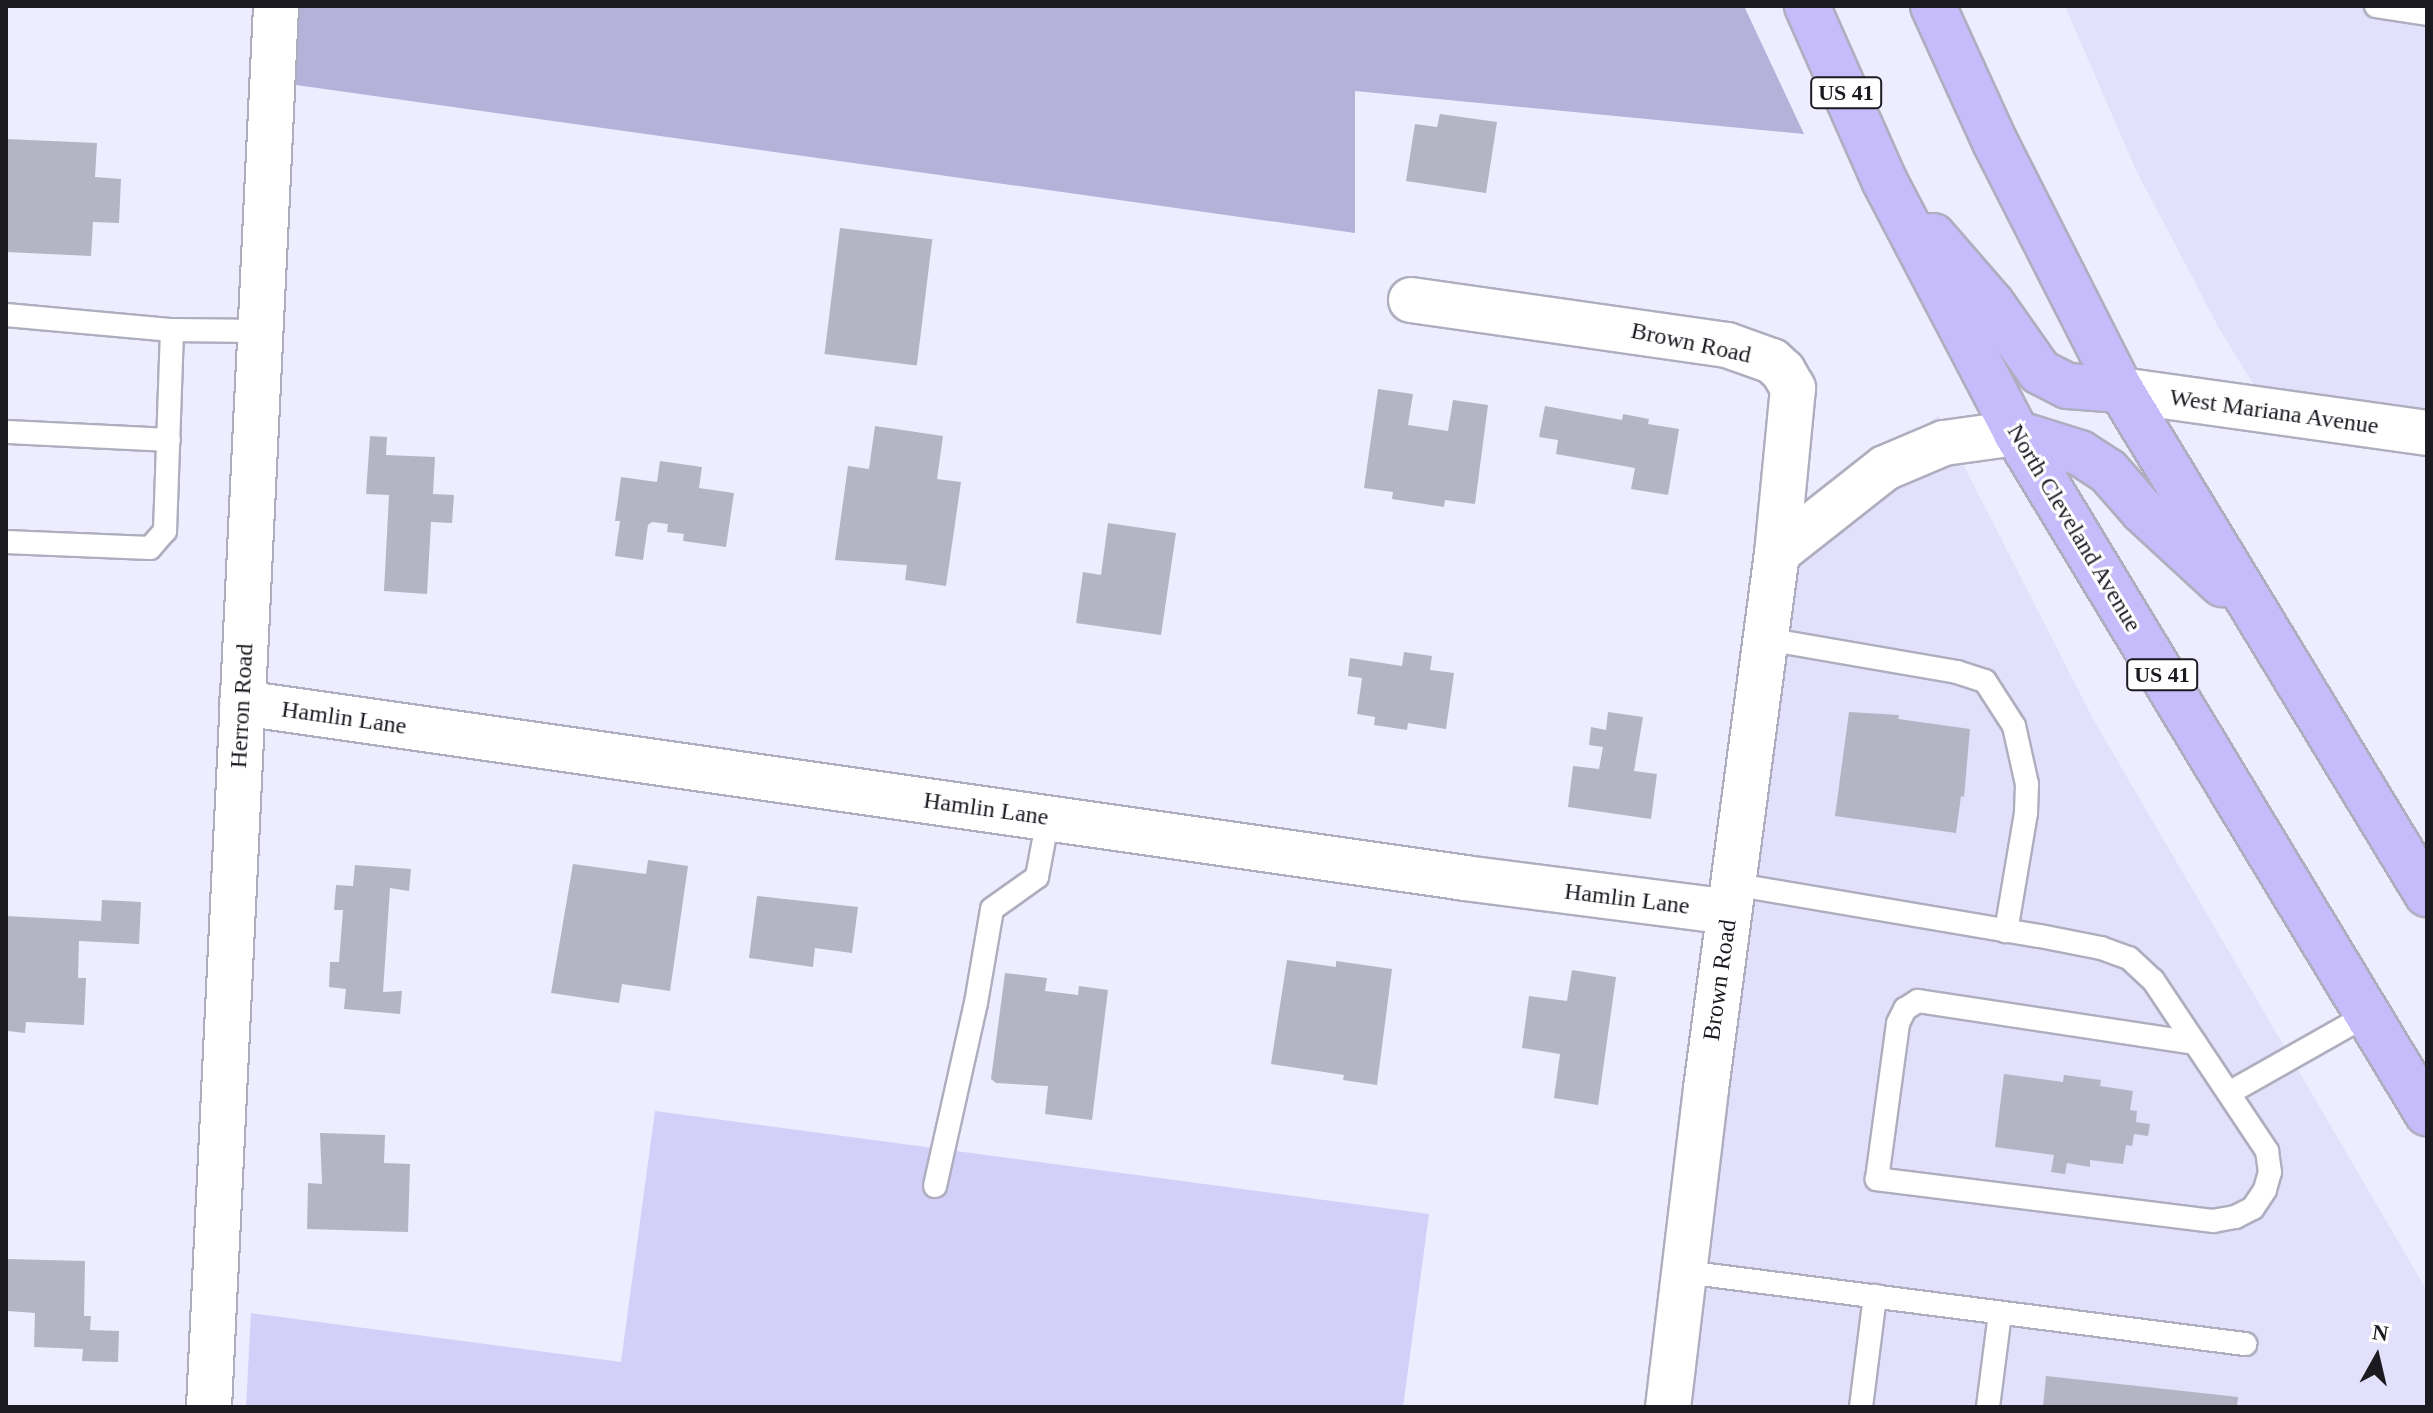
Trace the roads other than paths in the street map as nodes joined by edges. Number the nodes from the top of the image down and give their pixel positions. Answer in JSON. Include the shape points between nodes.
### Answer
{"nodes":[{"id":1,"x":276,"y":6,"type":"edge"},
{"id":2,"x":1807,"y":6,"type":"edge"},
{"id":3,"x":1933,"y":6,"type":"edge"},
{"id":4,"x":2376,"y":6,"type":"edge"},
{"id":5,"x":2427,"y":14,"type":"edge"},
{"id":6,"x":1884,"y":180,"type":"junction"},
{"id":7,"x":1411,"y":300,"type":"dead end"},
{"id":8,"x":6,"y":315,"type":"edge"},
{"id":9,"x":172,"y":330,"type":"junction"},
{"id":10,"x":261,"y":331,"type":"junction"},
{"id":11,"x":2121,"y":390,"type":"junction"},
{"id":12,"x":6,"y":432,"type":"edge"},
{"id":13,"x":2016,"y":433,"type":"junction"},
{"id":14,"x":2427,"y":433,"type":"edge"},
{"id":15,"x":169,"y":440,"type":"junction"},
{"id":16,"x":6,"y":542,"type":"edge"},
{"id":17,"x":1777,"y":553,"type":"junction"},
{"id":18,"x":2259,"y":619,"type":"junction"},
{"id":19,"x":1766,"y":639,"type":"junction"},
{"id":20,"x":242,"y":703,"type":"junction"},
{"id":21,"x":1048,"y":818,"type":"junction"},
{"id":22,"x":2427,"y":894,"type":"edge"},
{"id":23,"x":1731,"y":898,"type":"junction"},
{"id":24,"x":2006,"y":931,"type":"junction"},
{"id":25,"x":2367,"y":1015,"type":"junction"},
{"id":26,"x":2195,"y":1043,"type":"junction"},
{"id":27,"x":2229,"y":1093,"type":"junction"},
{"id":28,"x":2427,"y":1113,"type":"edge"},
{"id":29,"x":935,"y":1186,"type":"dead end"},
{"id":30,"x":1685,"y":1272,"type":"junction"},
{"id":31,"x":1875,"y":1296,"type":"junction"},
{"id":32,"x":2000,"y":1313,"type":"junction"},
{"id":33,"x":2245,"y":1344,"type":"dead end"},
{"id":34,"x":209,"y":1407,"type":"edge"},
{"id":35,"x":1668,"y":1407,"type":"edge"},
{"id":36,"x":1861,"y":1407,"type":"edge"},
{"id":37,"x":1988,"y":1407,"type":"edge"}],
"edges":[{"from":1,"to":10,"type":"street","name":"Herron Road"},
{"from":2,"to":6,"type":"main road","name":"North Cleveland Avenue","number":"US 41"},
{"from":3,"to":11,"type":"main road","via":[[1995,142]]},
{"from":4,"to":5,"type":"lane"},
{"from":6,"to":11,"type":"main road","via":[[1992,304],[2040,372],[2068,386]]},
{"from":6,"to":13,"type":"main road","name":"North Cleveland Avenue","number":"US 41"},
{"from":7,"to":17,"type":"street","name":"Brown Road","via":[[1712,343],[1772,361],[1793,388]]},
{"from":8,"to":9,"type":"lane"},
{"from":9,"to":10,"type":"lane"},
{"from":9,"to":15,"type":"lane"},
{"from":10,"to":20,"type":"street","name":"Herron Road"},
{"from":11,"to":14,"type":"street","name":"West Mariana Avenue"},
{"from":11,"to":18,"type":"main road"},
{"from":12,"to":15,"type":"lane"},
{"from":13,"to":17,"type":"street","via":[[1944,443],[1885,468]]},
{"from":13,"to":18,"type":"main road","via":[[2080,453],[2108,471],[2143,511]]},
{"from":13,"to":25,"type":"main road","name":"North Cleveland Avenue","number":"US 41"},
{"from":15,"to":16,"type":"lane","via":[[165,531],[150,548]]},
{"from":17,"to":19,"type":"street","name":"Brown Road"},
{"from":18,"to":22,"type":"main road"},
{"from":19,"to":23,"type":"street","name":"Brown Road"},
{"from":19,"to":24,"type":"lane","via":[[1985,681],[2014,726],[2027,784]]},
{"from":20,"to":21,"type":"street","name":"Hamlin Lane"},
{"from":20,"to":34,"type":"street","name":"Herron Road"},
{"from":21,"to":23,"type":"street","name":"Hamlin Lane"},
{"from":21,"to":29,"type":"lane","via":[[1037,877],[992,909]]},
{"from":23,"to":24,"type":"lane"},
{"from":23,"to":30,"type":"street","name":"Brown Road"},
{"from":24,"to":26,"type":"lane","via":[[2129,958],[2153,980]]},
{"from":25,"to":27,"type":"lane"},
{"from":25,"to":28,"type":"main road","name":"North Cleveland Avenue","number":"US 41"},
{"from":26,"to":27,"type":"lane"},
{"from":26,"to":27,"type":"lane","via":[[1918,1001],[1905,1009],[1898,1023],[1877,1179],[2213,1221],[2235,1217],[2253,1208],[2270,1172],[2267,1151]]},
{"from":30,"to":31,"type":"lane"},
{"from":30,"to":35,"type":"street","name":"Brown Road"},
{"from":31,"to":32,"type":"lane"},
{"from":31,"to":36,"type":"lane"},
{"from":32,"to":33,"type":"lane"},
{"from":32,"to":37,"type":"lane"}]}
